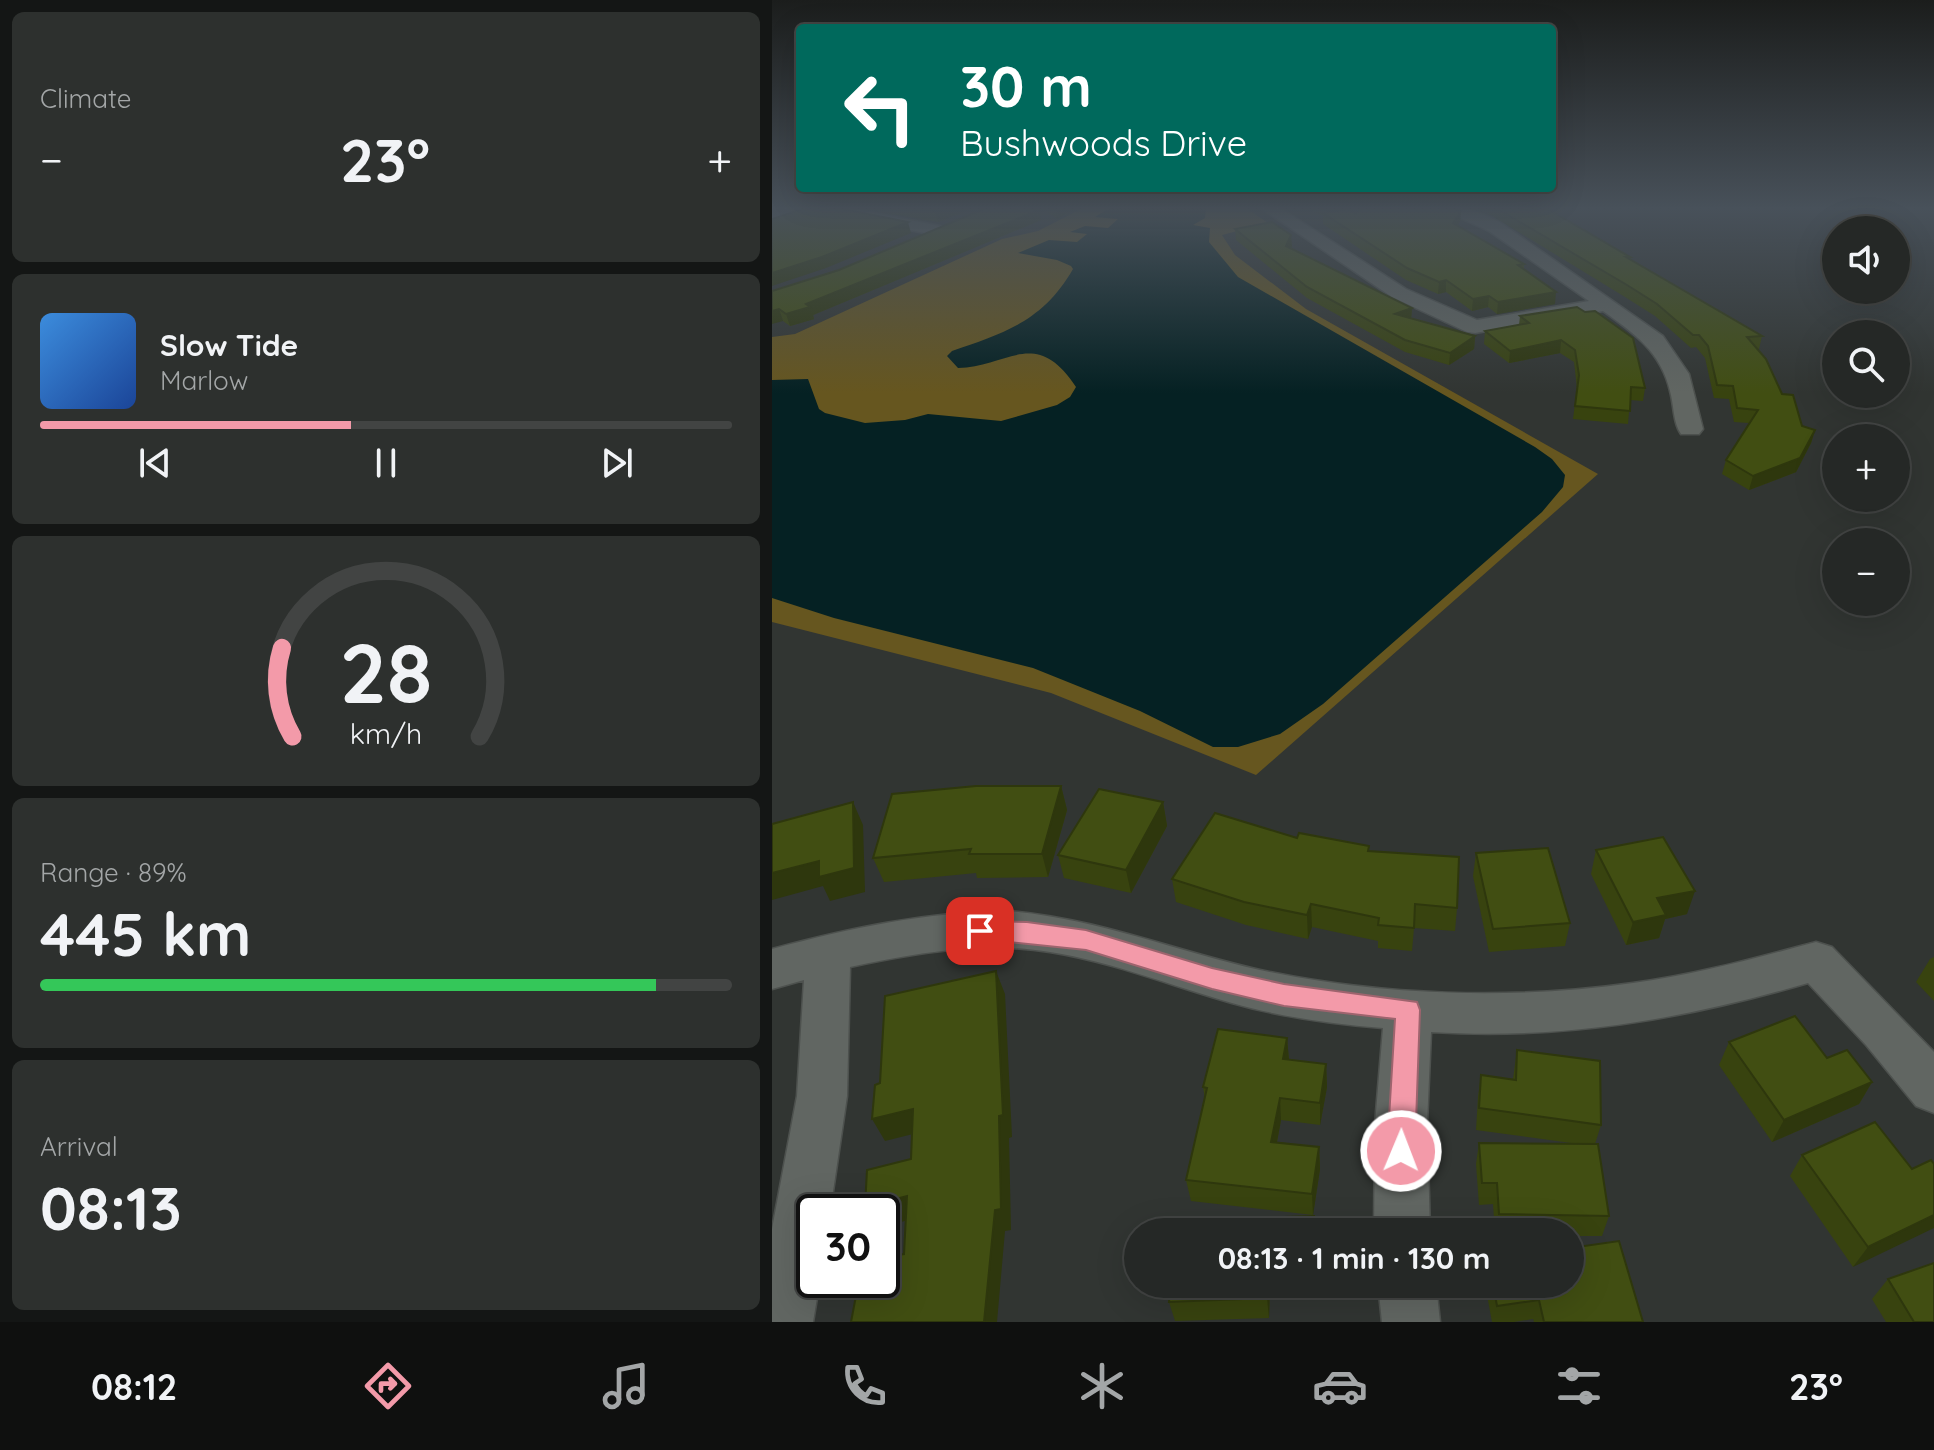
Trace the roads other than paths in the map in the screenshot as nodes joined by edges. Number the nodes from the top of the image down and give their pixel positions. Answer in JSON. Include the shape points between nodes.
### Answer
{"nodes":[{"id":1,"x":1364,"y":270,"type":"edge"},
{"id":2,"x":1557,"y":270,"type":"edge"},
{"id":3,"x":1606,"y":304,"type":"junction"},
{"id":4,"x":1690,"y":429,"type":"dead end"},
{"id":5,"x":828,"y":953,"type":"junction"},
{"id":6,"x":772,"y":969,"type":"edge"},
{"id":7,"x":1408,"y":1010,"type":"junction"},
{"id":8,"x":1934,"y":1089,"type":"edge"},
{"id":9,"x":1402,"y":1218,"type":"edge"},
{"id":10,"x":1408,"y":1298,"type":"edge"},
{"id":11,"x":784,"y":1322,"type":"edge"},
{"id":12,"x":1411,"y":1322,"type":"edge"}],
"edges":[{"from":1,"to":3,"type":"street","via":[[1475,327]]},
{"from":2,"to":3,"type":"street"},
{"from":3,"to":4,"type":"street","via":[[1664,347],[1679,371]]},
{"from":5,"to":6,"type":"street"},
{"from":5,"to":7,"type":"street","via":[[914,934],[1027,932],[1086,940],[1284,995]]},
{"from":5,"to":11,"type":"street","via":[[822,1096]]},
{"from":7,"to":8,"type":"street","via":[[1485,1013],[1619,1006],[1720,988],[1816,961]]},
{"from":7,"to":9,"type":"street"},
{"from":10,"to":12,"type":"street"}]}
